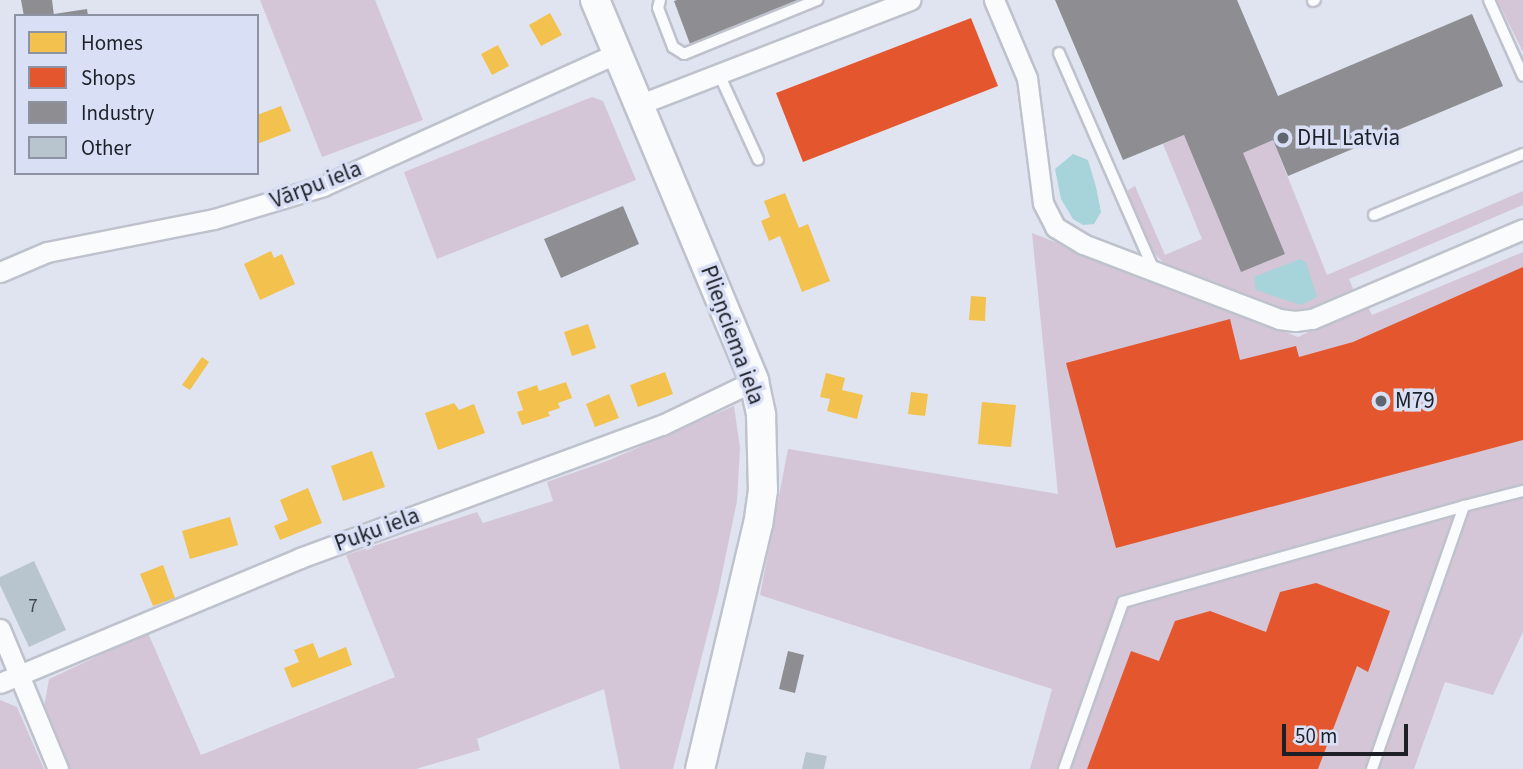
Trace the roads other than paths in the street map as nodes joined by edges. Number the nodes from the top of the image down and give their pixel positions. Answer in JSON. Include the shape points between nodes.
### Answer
{"nodes":[{"id":1,"x":595,"y":0,"type":"edge"},
{"id":2,"x":660,"y":0,"type":"edge"},
{"id":3,"x":817,"y":0,"type":"edge"},
{"id":4,"x":910,"y":0,"type":"edge"},
{"id":5,"x":993,"y":0,"type":"edge"},
{"id":6,"x":1489,"y":0,"type":"edge"},
{"id":7,"x":883,"y":6,"type":"edge"},
{"id":8,"x":617,"y":53,"type":"junction"},
{"id":9,"x":1059,"y":53,"type":"dead end"},
{"id":10,"x":719,"y":74,"type":"junction"},
{"id":11,"x":1523,"y":76,"type":"edge"},
{"id":12,"x":638,"y":105,"type":"junction"},
{"id":13,"x":1523,"y":153,"type":"edge"},
{"id":14,"x":758,"y":159,"type":"dead end"},
{"id":15,"x":1374,"y":215,"type":"dead end"},
{"id":16,"x":1523,"y":229,"type":"edge"},
{"id":17,"x":1155,"y":271,"type":"junction"},
{"id":18,"x":0,"y":272,"type":"edge"},
{"id":19,"x":754,"y":380,"type":"junction"},
{"id":20,"x":1523,"y":491,"type":"edge"},
{"id":21,"x":1464,"y":506,"type":"junction"},
{"id":22,"x":0,"y":629,"type":"edge"},
{"id":23,"x":19,"y":675,"type":"junction"},
{"id":24,"x":0,"y":682,"type":"edge"},
{"id":25,"x":58,"y":769,"type":"edge"},
{"id":26,"x":700,"y":769,"type":"edge"},
{"id":27,"x":1064,"y":769,"type":"edge"},
{"id":28,"x":1372,"y":769,"type":"edge"}],
"edges":[{"from":1,"to":8,"type":"main road","name":"Plieņciema iela"},
{"from":2,"to":3,"type":"lane","via":[[658,8],[673,47],[684,54]]},
{"from":4,"to":7,"type":"street"},
{"from":5,"to":17,"type":"street","via":[[1027,78],[1042,203],[1055,227],[1083,244]]},
{"from":6,"to":11,"type":"lane"},
{"from":7,"to":10,"type":"street"},
{"from":8,"to":12,"type":"main road","name":"Plieņciema iela"},
{"from":8,"to":18,"type":"street","name":"Vārpu iela","via":[[323,186],[214,219],[47,252]]},
{"from":9,"to":17,"type":"lane"},
{"from":10,"to":12,"type":"street"},
{"from":10,"to":14,"type":"lane"},
{"from":12,"to":19,"type":"main road","name":"Plieņciema iela"},
{"from":13,"to":15,"type":"lane"},
{"from":16,"to":17,"type":"street","via":[[1312,319],[1295,321]]},
{"from":19,"to":23,"type":"street","name":"Puķu iela","via":[[662,425],[300,558]]},
{"from":19,"to":26,"type":"main road","name":"Plieņciema iela","via":[[761,415],[763,490]]},
{"from":20,"to":21,"type":"lane"},
{"from":21,"to":27,"type":"lane","via":[[1123,602]]},
{"from":21,"to":28,"type":"lane"},
{"from":22,"to":23,"type":"street"},
{"from":23,"to":24,"type":"street","name":"Puķu iela"},
{"from":23,"to":25,"type":"street"}]}
